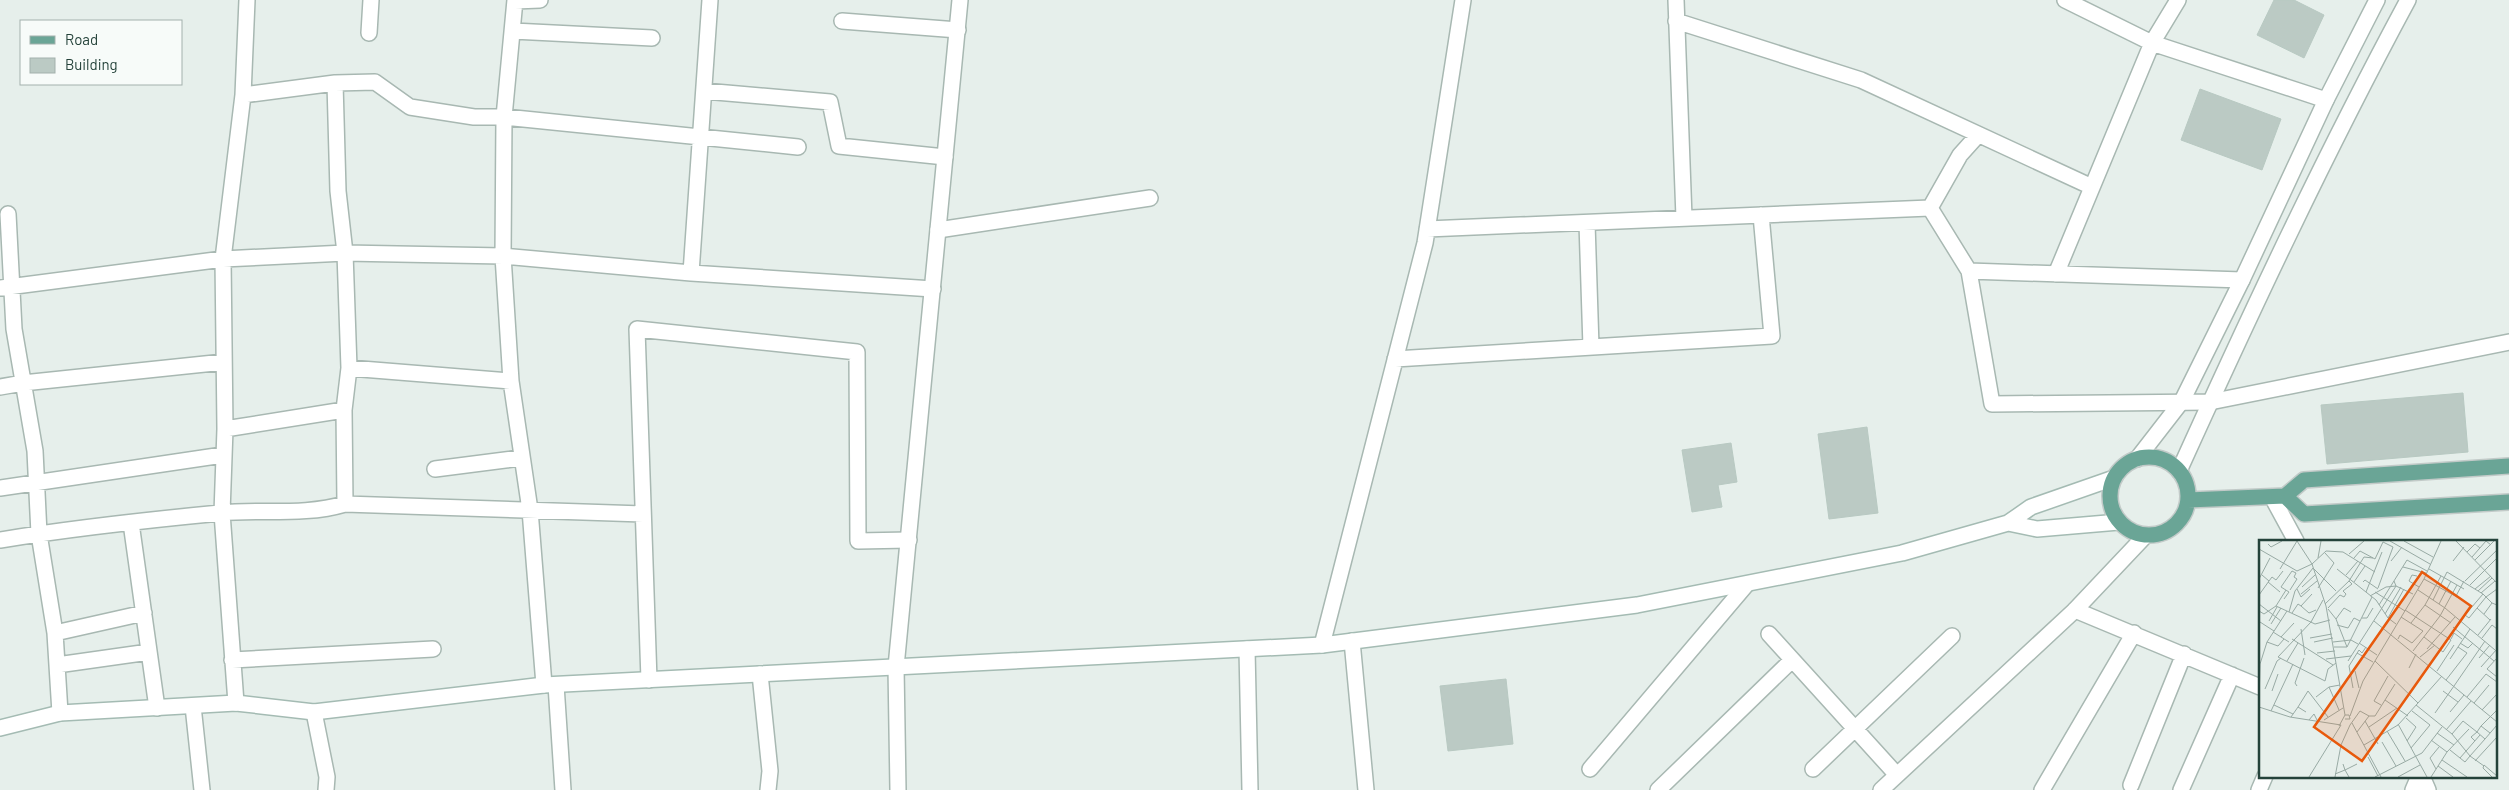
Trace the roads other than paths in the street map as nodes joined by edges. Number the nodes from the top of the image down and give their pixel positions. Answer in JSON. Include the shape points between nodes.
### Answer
{"nodes":[{"id":1,"x":247,"y":0,"type":"edge"},
{"id":2,"x":371,"y":0,"type":"edge"},
{"id":3,"x":515,"y":0,"type":"edge"},
{"id":4,"x":540,"y":0,"type":"edge"},
{"id":5,"x":710,"y":0,"type":"edge"},
{"id":6,"x":960,"y":0,"type":"edge"},
{"id":7,"x":1463,"y":0,"type":"edge"},
{"id":8,"x":1676,"y":0,"type":"edge"},
{"id":9,"x":2065,"y":0,"type":"edge"},
{"id":10,"x":2178,"y":0,"type":"edge"},
{"id":11,"x":2377,"y":0,"type":"edge"},
{"id":12,"x":2408,"y":0,"type":"edge"},
{"id":13,"x":1676,"y":21,"type":"junction"},
{"id":14,"x":842,"y":22,"type":"dead end"},
{"id":15,"x":958,"y":30,"type":"junction"},
{"id":16,"x":513,"y":31,"type":"junction"},
{"id":17,"x":369,"y":33,"type":"dead end"},
{"id":18,"x":652,"y":38,"type":"dead end"},
{"id":19,"x":2152,"y":43,"type":"junction"},
{"id":20,"x":335,"y":82,"type":"junction"},
{"id":21,"x":704,"y":91,"type":"junction"},
{"id":22,"x":243,"y":95,"type":"junction"},
{"id":23,"x":2326,"y":100,"type":"junction"},
{"id":24,"x":504,"y":117,"type":"junction"},
{"id":25,"x":1978,"y":135,"type":"junction"},
{"id":26,"x":701,"y":137,"type":"junction"},
{"id":27,"x":798,"y":147,"type":"dead end"},
{"id":28,"x":945,"y":157,"type":"junction"},
{"id":29,"x":2092,"y":187,"type":"junction"},
{"id":30,"x":1150,"y":198,"type":"dead end"},
{"id":31,"x":1930,"y":208,"type":"junction"},
{"id":32,"x":8,"y":214,"type":"dead end"},
{"id":33,"x":1762,"y":215,"type":"junction"},
{"id":34,"x":1684,"y":218,"type":"junction"},
{"id":35,"x":1588,"y":223,"type":"junction"},
{"id":36,"x":938,"y":230,"type":"junction"},
{"id":37,"x":1427,"y":230,"type":"junction"},
{"id":38,"x":5,"y":240,"type":"edge"},
{"id":39,"x":345,"y":253,"type":"junction"},
{"id":40,"x":503,"y":256,"type":"junction"},
{"id":41,"x":223,"y":259,"type":"junction"},
{"id":42,"x":1969,"y":271,"type":"junction"},
{"id":43,"x":691,"y":273,"type":"junction"},
{"id":44,"x":2056,"y":274,"type":"junction"},
{"id":45,"x":2242,"y":280,"type":"junction"},
{"id":46,"x":6,"y":287,"type":"edge"},
{"id":47,"x":933,"y":289,"type":"junction"},
{"id":48,"x":2509,"y":342,"type":"edge"},
{"id":49,"x":1591,"y":347,"type":"junction"},
{"id":50,"x":1395,"y":359,"type":"junction"},
{"id":51,"x":224,"y":362,"type":"junction"},
{"id":52,"x":349,"y":368,"type":"junction"},
{"id":53,"x":511,"y":381,"type":"junction"},
{"id":54,"x":23,"y":382,"type":"junction"},
{"id":55,"x":0,"y":387,"type":"edge"},
{"id":56,"x":2182,"y":401,"type":"junction"},
{"id":57,"x":2210,"y":402,"type":"junction"},
{"id":58,"x":344,"y":410,"type":"junction"},
{"id":59,"x":225,"y":429,"type":"junction"},
{"id":60,"x":223,"y":454,"type":"junction"},
{"id":61,"x":522,"y":458,"type":"junction"},
{"id":62,"x":2137,"y":459,"type":"junction"},
{"id":63,"x":2509,"y":466,"type":"edge"},
{"id":64,"x":435,"y":469,"type":"dead end"},
{"id":65,"x":2178,"y":471,"type":"junction"},
{"id":66,"x":2114,"y":478,"type":"junction"},
{"id":67,"x":36,"y":482,"type":"junction"},
{"id":68,"x":0,"y":488,"type":"edge"},
{"id":69,"x":2278,"y":497,"type":"junction"},
{"id":70,"x":2188,"y":500,"type":"junction"},
{"id":71,"x":2509,"y":502,"type":"edge"},
{"id":72,"x":345,"y":504,"type":"junction"},
{"id":73,"x":530,"y":510,"type":"junction"},
{"id":74,"x":222,"y":512,"type":"junction"},
{"id":75,"x":643,"y":514,"type":"junction"},
{"id":76,"x":2119,"y":522,"type":"junction"},
{"id":77,"x":132,"y":523,"type":"junction"},
{"id":78,"x":2008,"y":523,"type":"junction"},
{"id":79,"x":40,"y":534,"type":"junction"},
{"id":80,"x":2145,"y":536,"type":"junction"},
{"id":81,"x":0,"y":540,"type":"edge"},
{"id":82,"x":908,"y":540,"type":"junction"},
{"id":83,"x":2296,"y":540,"type":"edge"},
{"id":84,"x":1748,"y":584,"type":"junction"},
{"id":85,"x":2075,"y":610,"type":"junction"},
{"id":86,"x":144,"y":613,"type":"junction"},
{"id":87,"x":55,"y":633,"type":"junction"},
{"id":88,"x":2134,"y":633,"type":"junction"},
{"id":89,"x":1769,"y":634,"type":"dead end"},
{"id":90,"x":1952,"y":636,"type":"dead end"},
{"id":91,"x":1352,"y":641,"type":"junction"},
{"id":92,"x":1322,"y":645,"type":"junction"},
{"id":93,"x":433,"y":649,"type":"dead end"},
{"id":94,"x":1247,"y":649,"type":"junction"},
{"id":95,"x":149,"y":652,"type":"junction"},
{"id":96,"x":2184,"y":654,"type":"junction"},
{"id":97,"x":232,"y":660,"type":"junction"},
{"id":98,"x":1792,"y":660,"type":"junction"},
{"id":99,"x":57,"y":665,"type":"junction"},
{"id":100,"x":896,"y":667,"type":"junction"},
{"id":101,"x":760,"y":674,"type":"junction"},
{"id":102,"x":2232,"y":675,"type":"junction"},
{"id":103,"x":649,"y":680,"type":"junction"},
{"id":104,"x":550,"y":685,"type":"junction"},
{"id":105,"x":2259,"y":687,"type":"edge"},
{"id":106,"x":236,"y":703,"type":"junction"},
{"id":107,"x":193,"y":706,"type":"junction"},
{"id":108,"x":157,"y":708,"type":"junction"},
{"id":109,"x":60,"y":712,"type":"junction"},
{"id":110,"x":314,"y":712,"type":"junction"},
{"id":111,"x":0,"y":728,"type":"edge"},
{"id":112,"x":1856,"y":730,"type":"junction"},
{"id":113,"x":1590,"y":769,"type":"dead end"},
{"id":114,"x":1813,"y":769,"type":"dead end"},
{"id":115,"x":1896,"y":774,"type":"junction"},
{"id":116,"x":2264,"y":778,"type":"edge"},
{"id":117,"x":2419,"y":778,"type":"edge"},
{"id":118,"x":2421,"y":778,"type":"edge"},
{"id":119,"x":2131,"y":785,"type":"dead end"},
{"id":120,"x":202,"y":790,"type":"edge"},
{"id":121,"x":326,"y":790,"type":"edge"},
{"id":122,"x":563,"y":790,"type":"edge"},
{"id":123,"x":768,"y":790,"type":"edge"},
{"id":124,"x":898,"y":790,"type":"edge"},
{"id":125,"x":1250,"y":790,"type":"edge"},
{"id":126,"x":1366,"y":790,"type":"edge"},
{"id":127,"x":1658,"y":790,"type":"edge"},
{"id":128,"x":1881,"y":790,"type":"edge"},
{"id":129,"x":2042,"y":790,"type":"edge"},
{"id":130,"x":2181,"y":790,"type":"edge"},
{"id":131,"x":2259,"y":790,"type":"edge"},
{"id":132,"x":2413,"y":790,"type":"edge"},
{"id":133,"x":2428,"y":790,"type":"edge"}],
"edges":[{"from":1,"to":22,"type":"street"},
{"from":2,"to":17,"type":"street"},
{"from":3,"to":4,"type":"street"},
{"from":3,"to":16,"type":"street"},
{"from":5,"to":21,"type":"street"},
{"from":6,"to":15,"type":"street"},
{"from":7,"to":37,"type":"street"},
{"from":8,"to":13,"type":"street"},
{"from":9,"to":19,"type":"street"},
{"from":10,"to":19,"type":"street"},
{"from":11,"to":23,"type":"street"},
{"from":12,"to":57,"type":"street","via":[[2351,106]]},
{"from":13,"to":25,"type":"street","via":[[1861,80]]},
{"from":13,"to":34,"type":"street"},
{"from":14,"to":15,"type":"street"},
{"from":15,"to":28,"type":"street"},
{"from":16,"to":18,"type":"street"},
{"from":16,"to":24,"type":"street"},
{"from":19,"to":23,"type":"street"},
{"from":19,"to":29,"type":"street"},
{"from":20,"to":22,"type":"street"},
{"from":20,"to":24,"type":"street","via":[[375,82],[410,107],[474,117]]},
{"from":20,"to":39,"type":"street","via":[[338,191]]},
{"from":21,"to":26,"type":"street"},
{"from":21,"to":28,"type":"street","via":[[830,102],[839,146]]},
{"from":22,"to":41,"type":"street"},
{"from":23,"to":45,"type":"street"},
{"from":24,"to":26,"type":"street"},
{"from":24,"to":40,"type":"street"},
{"from":25,"to":29,"type":"street"},
{"from":25,"to":31,"type":"street","via":[[1960,155]]},
{"from":26,"to":27,"type":"street"},
{"from":26,"to":43,"type":"street"},
{"from":28,"to":36,"type":"street"},
{"from":29,"to":44,"type":"street"},
{"from":30,"to":36,"type":"street"},
{"from":31,"to":33,"type":"street"},
{"from":31,"to":42,"type":"street"},
{"from":32,"to":38,"type":"street"},
{"from":33,"to":34,"type":"street"},
{"from":33,"to":49,"type":"street","via":[[1772,336]]},
{"from":34,"to":35,"type":"street"},
{"from":35,"to":37,"type":"street"},
{"from":35,"to":49,"type":"street"},
{"from":36,"to":47,"type":"street"},
{"from":37,"to":50,"type":"street"},
{"from":38,"to":46,"type":"street"},
{"from":39,"to":40,"type":"street"},
{"from":39,"to":41,"type":"street"},
{"from":39,"to":52,"type":"street"},
{"from":40,"to":43,"type":"street"},
{"from":40,"to":53,"type":"street"},
{"from":41,"to":46,"type":"street"},
{"from":41,"to":51,"type":"street"},
{"from":42,"to":44,"type":"street"},
{"from":42,"to":56,"type":"street","via":[[1992,404]]},
{"from":43,"to":47,"type":"street"},
{"from":44,"to":45,"type":"street"},
{"from":45,"to":56,"type":"street"},
{"from":46,"to":54,"type":"street"},
{"from":47,"to":82,"type":"street"},
{"from":48,"to":57,"type":"street"},
{"from":49,"to":50,"type":"street"},
{"from":50,"to":92,"type":"street"},
{"from":51,"to":54,"type":"street"},
{"from":51,"to":59,"type":"street"},
{"from":52,"to":53,"type":"street"},
{"from":52,"to":58,"type":"street"},
{"from":53,"to":61,"type":"street"},
{"from":54,"to":55,"type":"street"},
{"from":54,"to":67,"type":"street","via":[[35,451]]},
{"from":56,"to":57,"type":"street"},
{"from":56,"to":62,"type":"street"},
{"from":57,"to":65,"type":"street"},
{"from":58,"to":59,"type":"street"},
{"from":58,"to":72,"type":"street"},
{"from":59,"to":60,"type":"street"},
{"from":60,"to":67,"type":"street"},
{"from":60,"to":74,"type":"street"},
{"from":61,"to":64,"type":"street"},
{"from":61,"to":73,"type":"street"},
{"from":62,"to":65,"type":"main road","via":[[2152,457],[2167,462]]},
{"from":62,"to":66,"type":"main road","via":[[2124,466]]},
{"from":63,"to":69,"type":"main road","via":[[2304,480]]},
{"from":65,"to":70,"type":"main road","via":[[2186,484]]},
{"from":66,"to":76,"type":"main road","via":[[2110,501]]},
{"from":66,"to":78,"type":"street","via":[[2031,507]]},
{"from":67,"to":68,"type":"street"},
{"from":67,"to":79,"type":"street"},
{"from":69,"to":70,"type":"main road"},
{"from":69,"to":71,"type":"main road","via":[[2304,514]]},
{"from":69,"to":83,"type":"street"},
{"from":70,"to":80,"type":"main road","via":[[2184,514],[2174,527],[2161,534]]},
{"from":72,"to":73,"type":"street"},
{"from":72,"to":74,"type":"street","via":[[322,511]]},
{"from":73,"to":75,"type":"street"},
{"from":73,"to":104,"type":"street"},
{"from":74,"to":77,"type":"street"},
{"from":74,"to":97,"type":"street"},
{"from":75,"to":82,"type":"street","via":[[638,329],[857,352],[858,541]]},
{"from":75,"to":103,"type":"street"},
{"from":76,"to":78,"type":"street","via":[[2037,529]]},
{"from":76,"to":80,"type":"main road"},
{"from":77,"to":79,"type":"street"},
{"from":77,"to":86,"type":"street"},
{"from":78,"to":84,"type":"street","via":[[1902,554]]},
{"from":79,"to":81,"type":"street"},
{"from":79,"to":87,"type":"street"},
{"from":80,"to":85,"type":"street"},
{"from":82,"to":100,"type":"street"},
{"from":84,"to":91,"type":"street","via":[[1636,606]]},
{"from":84,"to":113,"type":"street"},
{"from":85,"to":88,"type":"street"},
{"from":85,"to":115,"type":"street"},
{"from":86,"to":87,"type":"street"},
{"from":86,"to":95,"type":"street"},
{"from":87,"to":99,"type":"street"},
{"from":88,"to":96,"type":"street"},
{"from":88,"to":129,"type":"street"},
{"from":89,"to":98,"type":"street"},
{"from":90,"to":112,"type":"street"},
{"from":91,"to":92,"type":"street"},
{"from":91,"to":126,"type":"street"},
{"from":92,"to":94,"type":"street"},
{"from":93,"to":97,"type":"street"},
{"from":94,"to":100,"type":"street"},
{"from":94,"to":125,"type":"street"},
{"from":95,"to":99,"type":"street"},
{"from":95,"to":108,"type":"street"},
{"from":96,"to":102,"type":"street"},
{"from":96,"to":119,"type":"street"},
{"from":97,"to":106,"type":"street"},
{"from":98,"to":112,"type":"street"},
{"from":98,"to":127,"type":"street"},
{"from":99,"to":109,"type":"street"},
{"from":100,"to":101,"type":"street"},
{"from":100,"to":124,"type":"street"},
{"from":101,"to":103,"type":"street"},
{"from":101,"to":123,"type":"street","via":[[770,771]]},
{"from":102,"to":105,"type":"street"},
{"from":102,"to":130,"type":"street"},
{"from":103,"to":104,"type":"street"},
{"from":104,"to":110,"type":"street"},
{"from":104,"to":122,"type":"street"},
{"from":106,"to":107,"type":"street"},
{"from":106,"to":110,"type":"street"},
{"from":107,"to":108,"type":"street"},
{"from":107,"to":120,"type":"street"},
{"from":108,"to":109,"type":"street"},
{"from":109,"to":111,"type":"street"},
{"from":110,"to":121,"type":"street","via":[[327,777]]},
{"from":112,"to":114,"type":"street"},
{"from":112,"to":115,"type":"street"},
{"from":115,"to":128,"type":"street"},
{"from":116,"to":131,"type":"street"},
{"from":117,"to":132,"type":"street"},
{"from":118,"to":133,"type":"street"}]}
